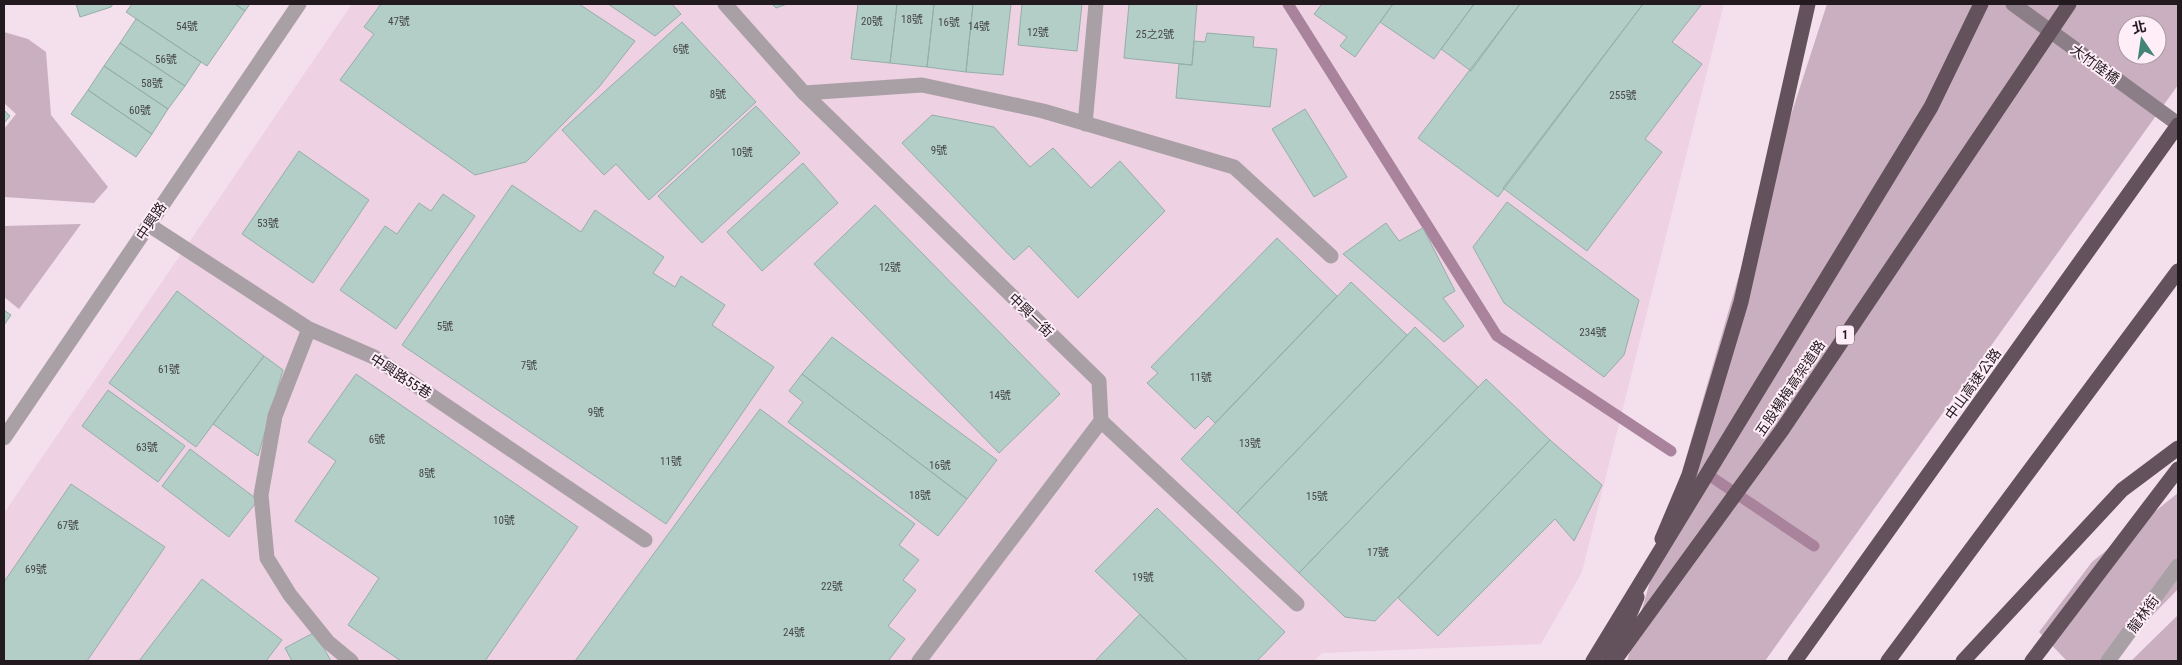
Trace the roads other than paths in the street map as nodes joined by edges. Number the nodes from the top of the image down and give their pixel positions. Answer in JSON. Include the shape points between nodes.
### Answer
{"nodes":[{"id":1,"x":299,"y":4,"type":"edge"},
{"id":2,"x":725,"y":4,"type":"edge"},
{"id":3,"x":1096,"y":4,"type":"edge"},
{"id":4,"x":1808,"y":4,"type":"edge"},
{"id":5,"x":1981,"y":4,"type":"edge"},
{"id":6,"x":2013,"y":4,"type":"edge"},
{"id":7,"x":2069,"y":4,"type":"edge"},
{"id":8,"x":804,"y":93,"type":"junction"},
{"id":9,"x":1085,"y":124,"type":"junction"},
{"id":10,"x":2178,"y":124,"type":"edge"},
{"id":11,"x":149,"y":225,"type":"junction"},
{"id":12,"x":1331,"y":256,"type":"dead end"},
{"id":13,"x":2178,"y":271,"type":"edge"},
{"id":14,"x":309,"y":329,"type":"junction"},
{"id":15,"x":1101,"y":421,"type":"junction"},
{"id":16,"x":4,"y":438,"type":"edge"},
{"id":17,"x":2178,"y":448,"type":"edge"},
{"id":18,"x":2178,"y":469,"type":"edge"},
{"id":19,"x":645,"y":540,"type":"dead end"},
{"id":20,"x":2178,"y":566,"type":"edge"},
{"id":21,"x":1297,"y":604,"type":"dead end"},
{"id":22,"x":351,"y":661,"type":"edge"},
{"id":23,"x":920,"y":661,"type":"edge"},
{"id":24,"x":1594,"y":661,"type":"edge"},
{"id":25,"x":1612,"y":661,"type":"edge"},
{"id":26,"x":1795,"y":661,"type":"edge"},
{"id":27,"x":1888,"y":661,"type":"edge"},
{"id":28,"x":1963,"y":661,"type":"edge"},
{"id":29,"x":2032,"y":661,"type":"edge"},
{"id":30,"x":2108,"y":661,"type":"edge"}],
"edges":[{"from":1,"to":11,"type":"street","name":"中興路"},
{"from":2,"to":8,"type":"street","name":"中興一街"},
{"from":3,"to":9,"type":"street"},
{"from":4,"to":25,"type":"highway","via":[[1741,302],[1689,475]]},
{"from":5,"to":24,"type":"highway","bridge":true,"via":[[1931,107]]},
{"from":6,"to":10,"type":"main road","name":"大竹陸橋"},
{"from":7,"to":25,"type":"highway","name":"五股楊梅高架道路","number":"1","bridge":true,"via":[[1782,430]]},
{"from":8,"to":9,"type":"street","via":[[922,85],[1043,111]]},
{"from":8,"to":15,"type":"street","name":"中興一街","via":[[1099,382]]},
{"from":9,"to":12,"type":"street","via":[[1234,167]]},
{"from":10,"to":26,"type":"highway","name":"中山高速公路"},
{"from":11,"to":14,"type":"street","name":"中興路55巷"},
{"from":11,"to":16,"type":"street","name":"中興路"},
{"from":13,"to":27,"type":"highway"},
{"from":14,"to":19,"type":"street","name":"中興路55巷","via":[[374,357]]},
{"from":14,"to":22,"type":"street","via":[[275,416],[261,495],[267,558],[290,595],[328,642]]},
{"from":15,"to":21,"type":"street"},
{"from":15,"to":23,"type":"street"},
{"from":17,"to":28,"type":"highway","via":[[2122,490]]},
{"from":18,"to":29,"type":"highway"},
{"from":20,"to":30,"type":"street","name":"龍林街"}]}
